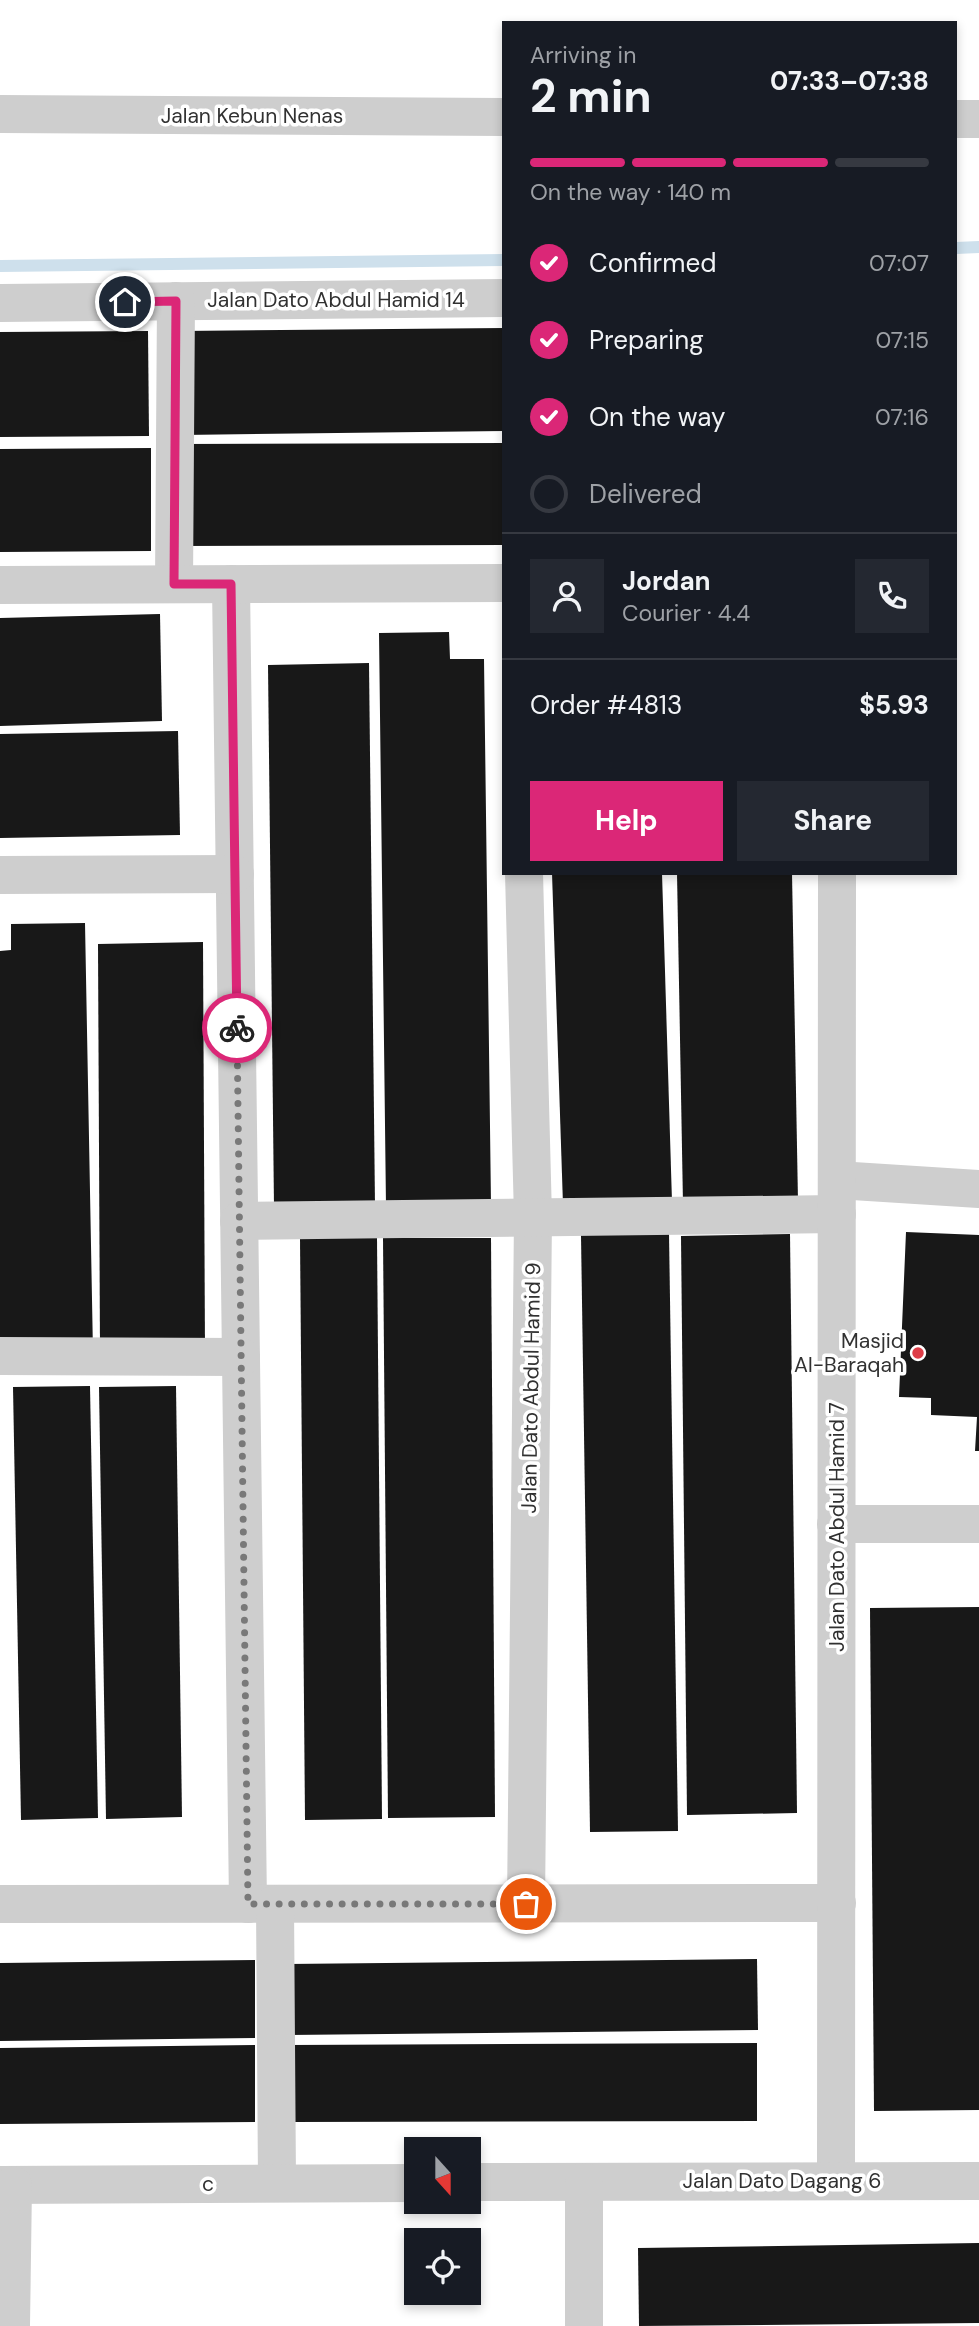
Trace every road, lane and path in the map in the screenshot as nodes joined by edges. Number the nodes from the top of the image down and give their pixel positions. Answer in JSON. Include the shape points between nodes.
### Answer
{"nodes":[{"id":1,"x":0,"y":114,"type":"edge"},
{"id":2,"x":502,"y":117,"type":"edge"},
{"id":3,"x":957,"y":119,"type":"edge"},
{"id":4,"x":979,"y":119,"type":"edge"},
{"id":5,"x":502,"y":298,"type":"edge"},
{"id":6,"x":176,"y":301,"type":"junction"},
{"id":7,"x":0,"y":303,"type":"edge"},
{"id":8,"x":502,"y":583,"type":"edge"},
{"id":9,"x":174,"y":584,"type":"junction"},
{"id":10,"x":231,"y":584,"type":"junction"},
{"id":11,"x":0,"y":585,"type":"edge"},
{"id":12,"x":235,"y":874,"type":"junction"},
{"id":13,"x":0,"y":875,"type":"edge"},
{"id":14,"x":524,"y":875,"type":"edge"},
{"id":15,"x":837,"y":875,"type":"edge"},
{"id":16,"x":979,"y":1189,"type":"edge"},
{"id":17,"x":837,"y":1197,"type":"junction"},
{"id":18,"x":533,"y":1217,"type":"junction"},
{"id":19,"x":239,"y":1221,"type":"junction"},
{"id":20,"x":0,"y":1356,"type":"edge"},
{"id":21,"x":241,"y":1357,"type":"junction"},
{"id":22,"x":836,"y":1524,"type":"junction"},
{"id":23,"x":979,"y":1524,"type":"edge"},
{"id":24,"x":837,"y":1903,"type":"junction"},
{"id":25,"x":262,"y":1904,"type":"junction"},
{"id":26,"x":526,"y":1904,"type":"junction"},
{"id":27,"x":0,"y":1905,"type":"edge"},
{"id":28,"x":836,"y":2181,"type":"junction"},
{"id":29,"x":979,"y":2181,"type":"edge"},
{"id":30,"x":481,"y":2182,"type":"edge"},
{"id":31,"x":584,"y":2182,"type":"junction"},
{"id":32,"x":277,"y":2183,"type":"junction"},
{"id":33,"x":404,"y":2183,"type":"edge"},
{"id":34,"x":6,"y":2185,"type":"edge"},
{"id":35,"x":11,"y":2326,"type":"edge"},
{"id":36,"x":584,"y":2326,"type":"edge"}],
"edges":[{"from":1,"to":2,"type":"street","name":"Jalan Kebun Nenas"},
{"from":3,"to":4,"type":"street"},
{"from":5,"to":6,"type":"street","name":"Jalan Dato Abdul Hamid 14"},
{"from":6,"to":7,"type":"street","name":"Jalan Dato Abdul Hamid 14"},
{"from":6,"to":9,"type":"street"},
{"from":8,"to":10,"type":"street"},
{"from":9,"to":10,"type":"street"},
{"from":9,"to":11,"type":"street"},
{"from":10,"to":12,"type":"street"},
{"from":12,"to":13,"type":"street"},
{"from":12,"to":19,"type":"street"},
{"from":14,"to":18,"type":"street","name":"Jalan Dato Abdul Hamid 9"},
{"from":15,"to":17,"type":"street","name":"Jalan Dato Abdul Hamid 7"},
{"from":16,"to":17,"type":"street"},
{"from":17,"to":18,"type":"street"},
{"from":17,"to":22,"type":"street","name":"Jalan Dato Abdul Hamid 7"},
{"from":18,"to":19,"type":"street"},
{"from":18,"to":26,"type":"street","name":"Jalan Dato Abdul Hamid 9"},
{"from":19,"to":21,"type":"street"},
{"from":20,"to":21,"type":"street"},
{"from":21,"to":25,"type":"street"},
{"from":22,"to":23,"type":"street"},
{"from":22,"to":24,"type":"street","name":"Jalan Dato Abdul Hamid 7"},
{"from":24,"to":26,"type":"street"},
{"from":24,"to":28,"type":"street","name":"Jalan Dato Abdul Hamid 7"},
{"from":25,"to":26,"type":"street"},
{"from":25,"to":27,"type":"street"},
{"from":25,"to":32,"type":"street"},
{"from":28,"to":29,"type":"street","name":"Jalan Dato Dagang 6"},
{"from":28,"to":31,"type":"street","name":"Jalan Dato Dagang 6"},
{"from":30,"to":31,"type":"street"},
{"from":31,"to":36,"type":"street"},
{"from":32,"to":33,"type":"street","name":"c"},
{"from":32,"to":34,"type":"street","name":"c"},
{"from":34,"to":35,"type":"street"}]}
